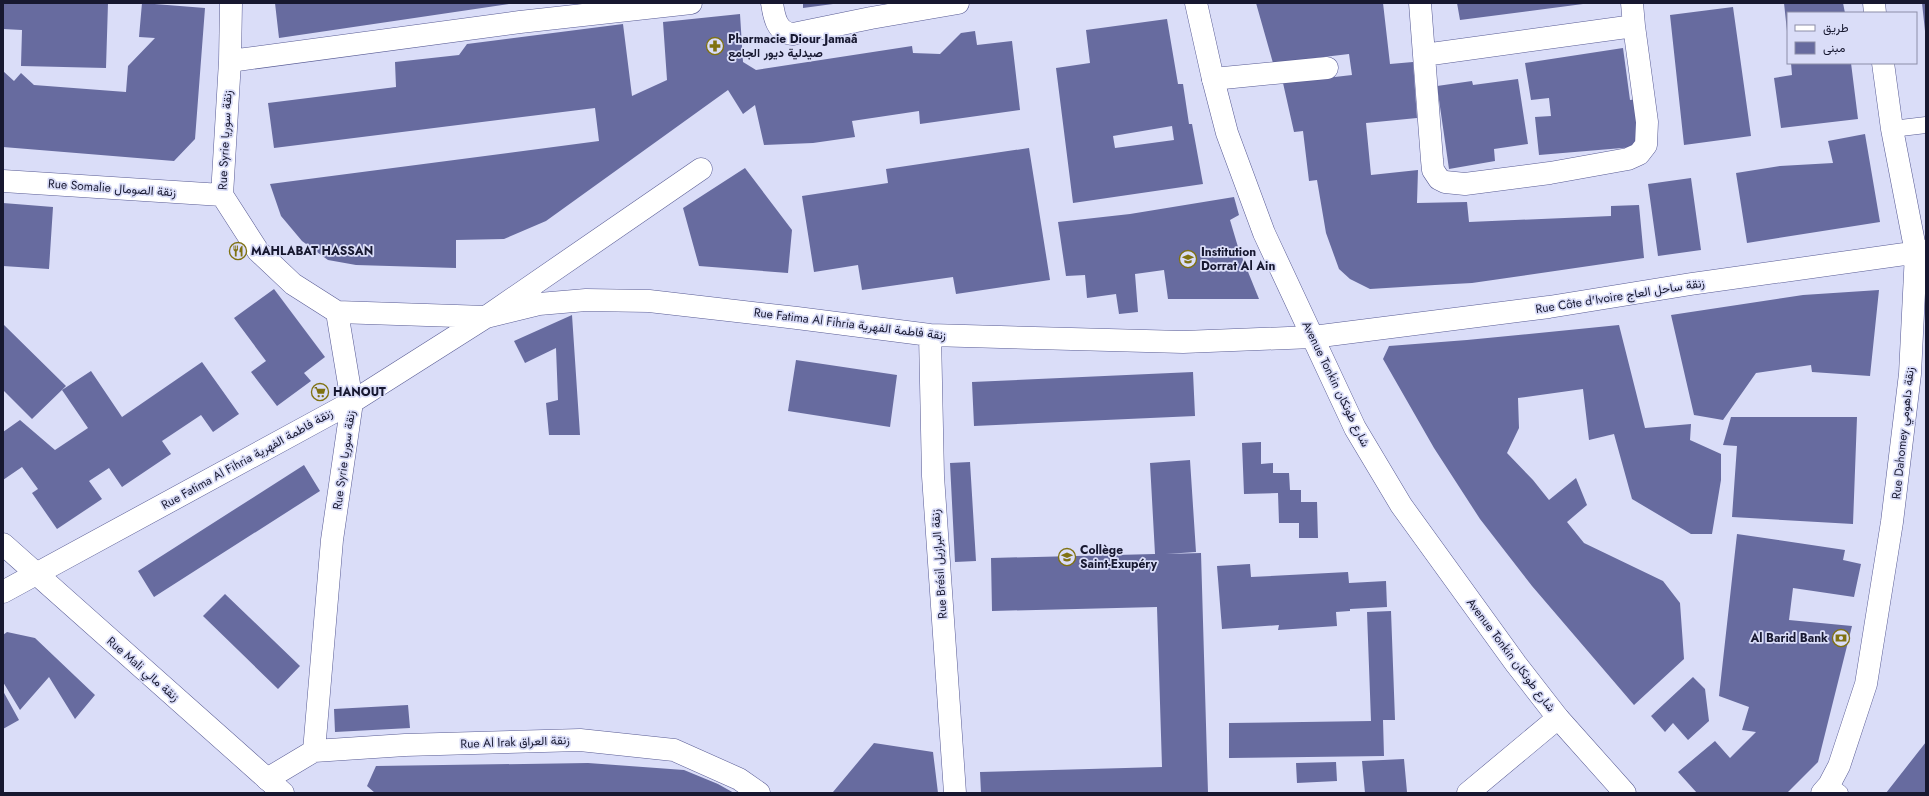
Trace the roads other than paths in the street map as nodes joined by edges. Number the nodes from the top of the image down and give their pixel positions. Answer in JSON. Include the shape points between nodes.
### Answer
{"nodes":[{"id":1,"x":231,"y":3,"type":"edge"},
{"id":2,"x":691,"y":3,"type":"edge"},
{"id":3,"x":772,"y":3,"type":"edge"},
{"id":4,"x":958,"y":3,"type":"edge"},
{"id":5,"x":1196,"y":3,"type":"edge"},
{"id":6,"x":1420,"y":3,"type":"edge"},
{"id":7,"x":1632,"y":3,"type":"edge"},
{"id":8,"x":1634,"y":26,"type":"junction"},
{"id":9,"x":1424,"y":55,"type":"junction"},
{"id":10,"x":230,"y":60,"type":"junction"},
{"id":11,"x":1883,"y":64,"type":"edge"},
{"id":12,"x":1327,"y":68,"type":"dead end"},
{"id":13,"x":1213,"y":80,"type":"junction"},
{"id":14,"x":1926,"y":125,"type":"edge"},
{"id":15,"x":1892,"y":129,"type":"junction"},
{"id":16,"x":701,"y":169,"type":"dead end"},
{"id":17,"x":3,"y":181,"type":"edge"},
{"id":18,"x":222,"y":195,"type":"junction"},
{"id":19,"x":1921,"y":252,"type":"edge"},
{"id":20,"x":337,"y":312,"type":"junction"},
{"id":21,"x":486,"y":317,"type":"junction"},
{"id":22,"x":930,"y":335,"type":"junction"},
{"id":23,"x":1313,"y":337,"type":"junction"},
{"id":24,"x":352,"y":402,"type":"junction"},
{"id":25,"x":3,"y":544,"type":"edge"},
{"id":26,"x":36,"y":575,"type":"junction"},
{"id":27,"x":3,"y":592,"type":"edge"},
{"id":28,"x":1558,"y":718,"type":"junction"},
{"id":29,"x":314,"y":751,"type":"junction"},
{"id":30,"x":268,"y":779,"type":"junction"},
{"id":31,"x":1830,"y":790,"type":"edge"},
{"id":32,"x":284,"y":793,"type":"edge"},
{"id":33,"x":759,"y":793,"type":"edge"},
{"id":34,"x":954,"y":793,"type":"edge"},
{"id":35,"x":1468,"y":793,"type":"edge"},
{"id":36,"x":1625,"y":793,"type":"edge"}],
"edges":[{"from":1,"to":10,"type":"street","name":"Rue Syrie زنقة سوريا"},
{"from":2,"to":10,"type":"street","via":[[520,22]]},
{"from":3,"to":4,"type":"street","via":[[780,29],[784,33],[793,34]]},
{"from":5,"to":13,"type":"street","name":"Avenue Tonkin شارع طونكان"},
{"from":6,"to":9,"type":"street"},
{"from":7,"to":8,"type":"street"},
{"from":8,"to":9,"type":"street"},
{"from":8,"to":9,"type":"street","via":[[1647,122],[1646,145],[1643,150],[1628,159],[1550,173],[1465,184],[1439,179],[1435,175],[1433,165]]},
{"from":10,"to":18,"type":"street","name":"Rue Syrie زنقة سوريا"},
{"from":11,"to":15,"type":"street","name":"Rue Dahomey زنقة داهومي"},
{"from":12,"to":13,"type":"street"},
{"from":13,"to":23,"type":"street","name":"Avenue Tonkin شارع طونكان","via":[[1227,133],[1264,233]]},
{"from":14,"to":15,"type":"lane"},
{"from":15,"to":19,"type":"street","name":"Rue Dahomey زنقة داهومي"},
{"from":16,"to":21,"type":"street"},
{"from":17,"to":18,"type":"street","name":"Rue Somalie زنقة الصومال"},
{"from":18,"to":20,"type":"street","name":"Rue Syrie زنقة سوريا","via":[[258,251],[293,284]]},
{"from":19,"to":23,"type":"street","name":"Rue Côte d'Ivoire زنقة ساحل العاج","via":[[1549,307]]},
{"from":19,"to":31,"type":"street","name":"Rue Dahomey زنقة داهومي","via":[[1894,515],[1878,614],[1862,698]]},
{"from":20,"to":21,"type":"street","name":"Rue Fatima Al Fihria زنقة فاطمة الفهرية"},
{"from":20,"to":24,"type":"street","name":"Rue Syrie زنقة سوريا"},
{"from":21,"to":22,"type":"street","name":"Rue Fatima Al Fihria زنقة فاطمة الفهرية","via":[[539,304],[586,300],[649,301]]},
{"from":21,"to":24,"type":"street","name":"Rue Fatima Al Fihria زنقة فاطمة الفهرية"},
{"from":22,"to":23,"type":"street","name":"Rue Fatima Al Fihria زنقة فاطمة الفهرية","via":[[1183,342]]},
{"from":22,"to":34,"type":"street","name":"Rue Brésil زنقة البرازيل","via":[[933,476]]},
{"from":23,"to":28,"type":"street","name":"Avenue Tonkin شارع طونكان","via":[[1355,428],[1401,505]]},
{"from":24,"to":26,"type":"street","name":"Rue Fatima Al Fihria زنقة فاطمة الفهرية"},
{"from":24,"to":29,"type":"street","name":"Rue Syrie زنقة سوريا","via":[[332,540]]},
{"from":25,"to":26,"type":"street","name":"Rue Mali زنقة مالي"},
{"from":26,"to":27,"type":"street","name":"Rue Fatima Al Fihria زنقة فاطمة الفهرية"},
{"from":26,"to":30,"type":"street","name":"Rue Mali زنقة مالي"},
{"from":28,"to":35,"type":"street"},
{"from":28,"to":36,"type":"street","name":"Avenue Tonkin شارع طونكان"},
{"from":29,"to":30,"type":"street","name":"Rue Al Irak زنقة العراق"},
{"from":29,"to":33,"type":"street","name":"Rue Al Irak زنقة العراق","via":[[405,745],[580,740],[674,750],[739,779]]},
{"from":30,"to":32,"type":"street","name":"Rue Mali زنقة مالي"}]}
